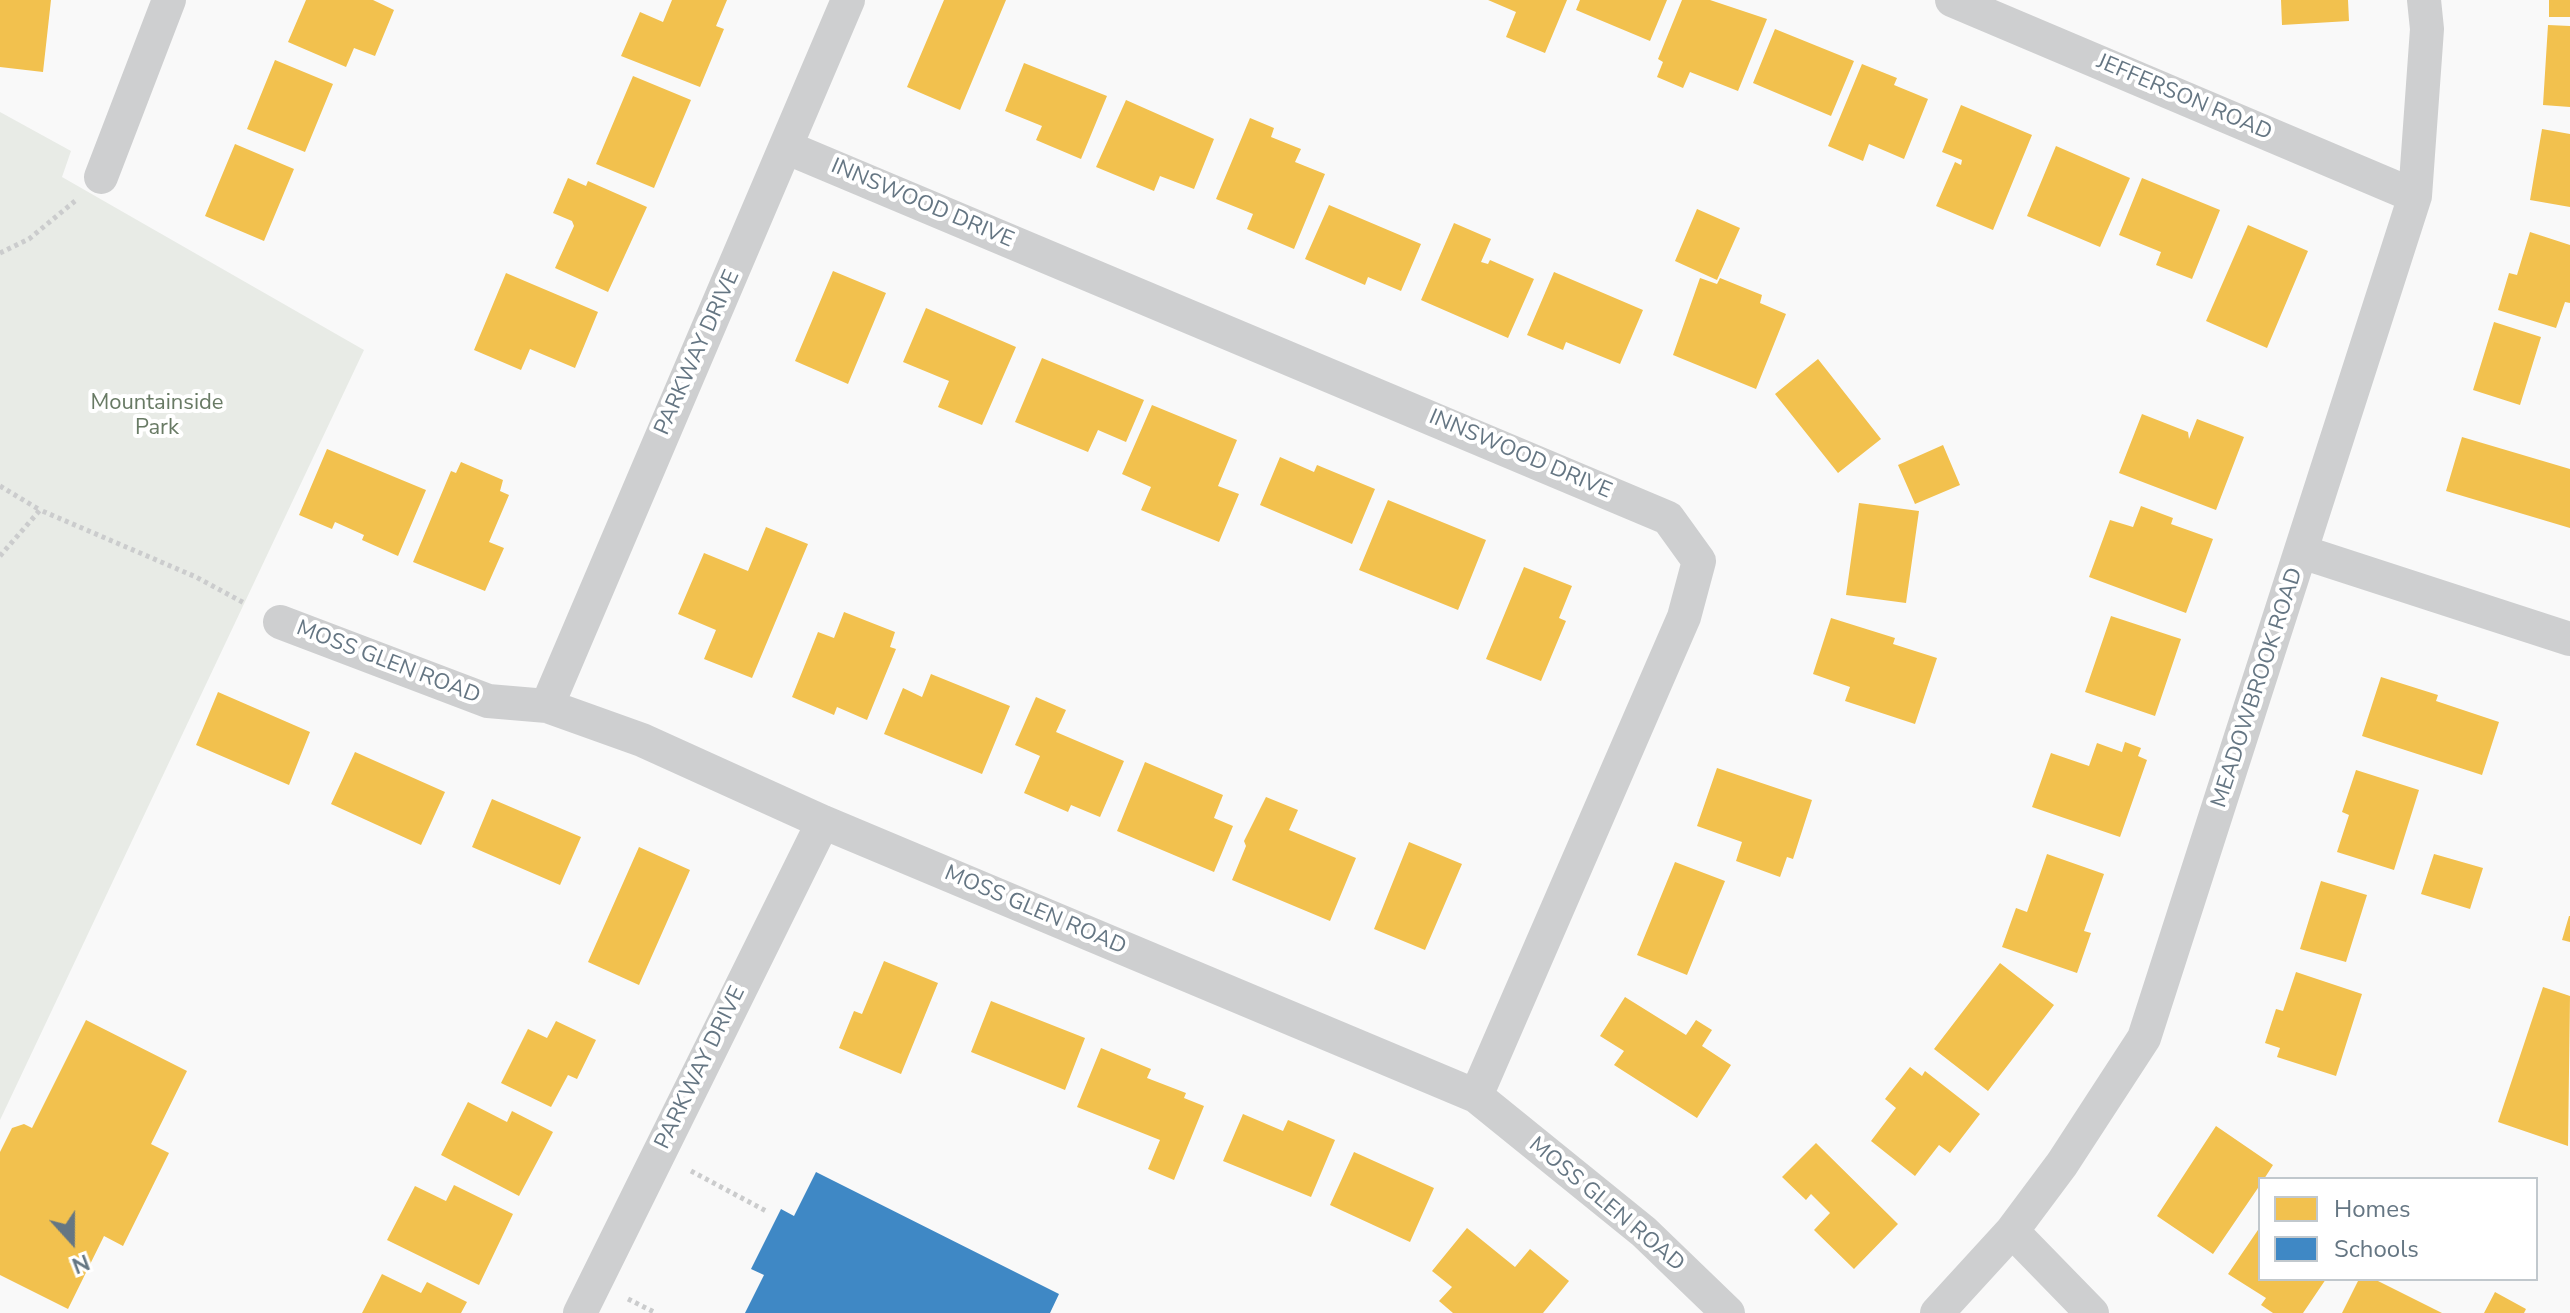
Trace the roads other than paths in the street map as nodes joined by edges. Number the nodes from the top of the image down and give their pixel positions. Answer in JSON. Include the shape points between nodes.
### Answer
{"nodes":[{"id":1,"x":169,"y":0,"type":"edge"},
{"id":2,"x":848,"y":0,"type":"edge"},
{"id":3,"x":1952,"y":0,"type":"edge"},
{"id":4,"x":2424,"y":0,"type":"edge"},
{"id":5,"x":788,"y":148,"type":"junction"},
{"id":6,"x":101,"y":177,"type":"road end"},
{"id":7,"x":2415,"y":196,"type":"junction"},
{"id":8,"x":2302,"y":552,"type":"junction"},
{"id":9,"x":280,"y":622,"type":"road end"},
{"id":10,"x":2570,"y":639,"type":"edge"},
{"id":11,"x":547,"y":706,"type":"junction"},
{"id":12,"x":823,"y":822,"type":"junction"},
{"id":13,"x":1476,"y":1096,"type":"junction"},
{"id":14,"x":2012,"y":1231,"type":"junction"},
{"id":15,"x":580,"y":1313,"type":"edge"},
{"id":16,"x":1728,"y":1313,"type":"edge"},
{"id":17,"x":1937,"y":1313,"type":"edge"},
{"id":18,"x":2092,"y":1313,"type":"edge"}],
"edges":[{"from":1,"to":6,"type":"street"},
{"from":2,"to":5,"type":"street","name":"PARKWAY DRIVE"},
{"from":3,"to":7,"type":"street","name":"JEFFERSON ROAD"},
{"from":4,"to":7,"type":"street","name":"MEADOWBROOK ROAD","via":[[2427,29]]},
{"from":5,"to":11,"type":"street","name":"PARKWAY DRIVE"},
{"from":5,"to":13,"type":"street","name":"INNSWOOD DRIVE","via":[[1668,518],[1699,561],[1684,617]]},
{"from":7,"to":8,"type":"street","name":"MEADOWBROOK ROAD"},
{"from":8,"to":10,"type":"street"},
{"from":8,"to":14,"type":"street","name":"MEADOWBROOK ROAD","via":[[2144,1038]]},
{"from":9,"to":11,"type":"street","name":"MOSS GLEN ROAD","via":[[488,701]]},
{"from":11,"to":12,"type":"street","name":"MOSS GLEN ROAD","via":[[642,740]]},
{"from":12,"to":13,"type":"street","name":"MOSS GLEN ROAD"},
{"from":12,"to":15,"type":"street","name":"PARKWAY DRIVE"},
{"from":13,"to":16,"type":"street","name":"MOSS GLEN ROAD","via":[[1644,1232]]},
{"from":14,"to":17,"type":"street","name":"MEADOWBROOK ROAD"},
{"from":14,"to":18,"type":"street"}]}
